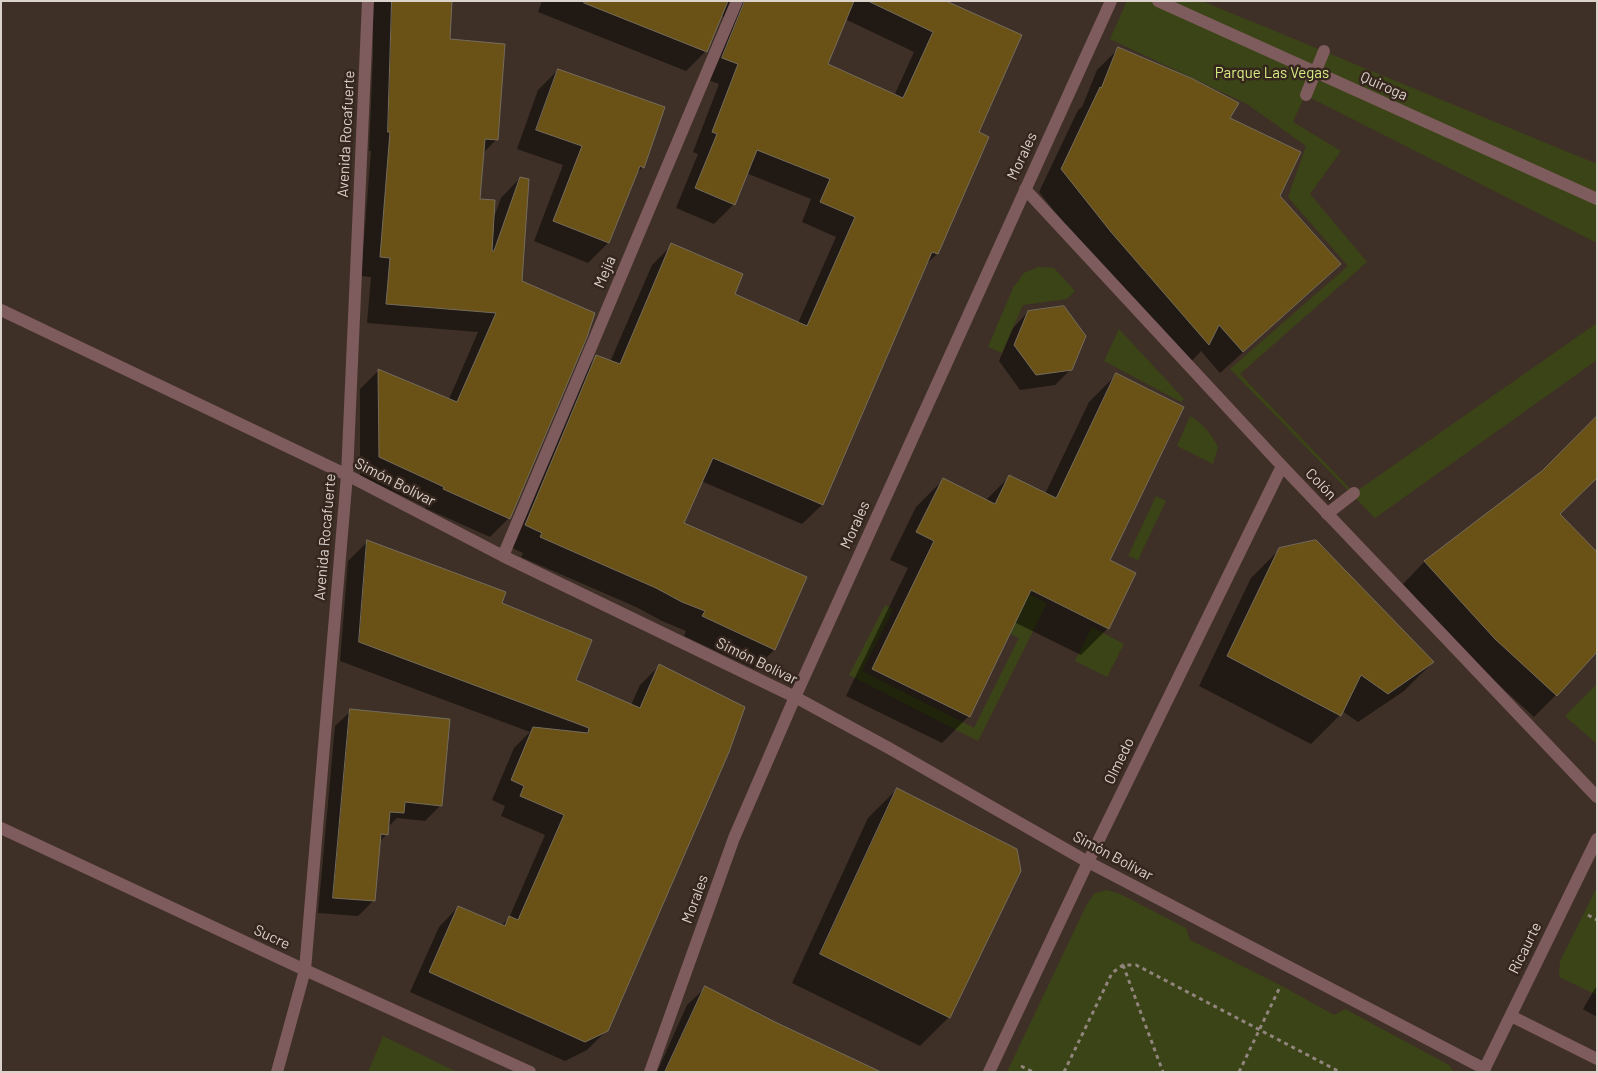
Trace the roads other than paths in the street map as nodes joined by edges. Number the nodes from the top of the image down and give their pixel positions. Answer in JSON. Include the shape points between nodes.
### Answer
{"nodes":[{"id":1,"x":368,"y":1,"type":"edge"},
{"id":2,"x":737,"y":1,"type":"edge"},
{"id":3,"x":1111,"y":1,"type":"edge"},
{"id":4,"x":1158,"y":1,"type":"edge"},
{"id":5,"x":1324,"y":51,"type":"dead end"},
{"id":6,"x":1314,"y":73,"type":"junction"},
{"id":7,"x":1306,"y":95,"type":"dead end"},
{"id":8,"x":1025,"y":189,"type":"junction"},
{"id":9,"x":1597,"y":200,"type":"edge"},
{"id":10,"x":1,"y":310,"type":"edge"},
{"id":11,"x":1282,"y":466,"type":"junction"},
{"id":12,"x":347,"y":475,"type":"junction"},
{"id":13,"x":1354,"y":493,"type":"dead end"},
{"id":14,"x":1327,"y":514,"type":"junction"},
{"id":15,"x":503,"y":556,"type":"junction"},
{"id":16,"x":795,"y":697,"type":"junction"},
{"id":17,"x":1597,"y":797,"type":"edge"},
{"id":18,"x":1,"y":828,"type":"edge"},
{"id":19,"x":1597,"y":839,"type":"edge"},
{"id":20,"x":1088,"y":862,"type":"junction"},
{"id":21,"x":305,"y":970,"type":"junction"},
{"id":22,"x":1511,"y":1016,"type":"junction"},
{"id":23,"x":1597,"y":1059,"type":"edge"},
{"id":24,"x":1484,"y":1071,"type":"edge"},
{"id":25,"x":277,"y":1072,"type":"edge"},
{"id":26,"x":530,"y":1072,"type":"edge"},
{"id":27,"x":650,"y":1072,"type":"edge"},
{"id":28,"x":989,"y":1072,"type":"edge"}],
"edges":[{"from":1,"to":12,"type":"street","name":"Avenida Rocafuerte"},
{"from":2,"to":15,"type":"street","name":"Mejía"},
{"from":3,"to":8,"type":"street","name":"Morales"},
{"from":4,"to":6,"type":"street","name":"Quiroga"},
{"from":5,"to":6,"type":"street"},
{"from":6,"to":7,"type":"street"},
{"from":6,"to":9,"type":"street","name":"Quiroga"},
{"from":8,"to":11,"type":"street","name":"Colón"},
{"from":8,"to":16,"type":"street","name":"Morales"},
{"from":10,"to":12,"type":"street","name":"Simón Bolívar"},
{"from":11,"to":14,"type":"street","name":"Colón"},
{"from":11,"to":20,"type":"street","name":"Olmedo"},
{"from":12,"to":15,"type":"street","name":"Simón Bolívar"},
{"from":12,"to":21,"type":"street","name":"Avenida Rocafuerte"},
{"from":13,"to":14,"type":"street"},
{"from":14,"to":17,"type":"street","name":"Colón"},
{"from":15,"to":16,"type":"street","name":"Simón Bolívar"},
{"from":16,"to":20,"type":"street","name":"Simón Bolívar"},
{"from":16,"to":27,"type":"street","name":"Morales","via":[[734,838]]},
{"from":18,"to":21,"type":"street","name":"Sucre"},
{"from":19,"to":22,"type":"street","name":"Ricaurte"},
{"from":20,"to":24,"type":"street","name":"Simón Bolívar"},
{"from":20,"to":28,"type":"street","name":"Olmedo"},
{"from":21,"to":25,"type":"street","name":"Avenida Rocafuerte"},
{"from":21,"to":26,"type":"street","name":"Sucre"},
{"from":22,"to":23,"type":"street"},
{"from":22,"to":24,"type":"street","name":"Ricaurte"}]}
